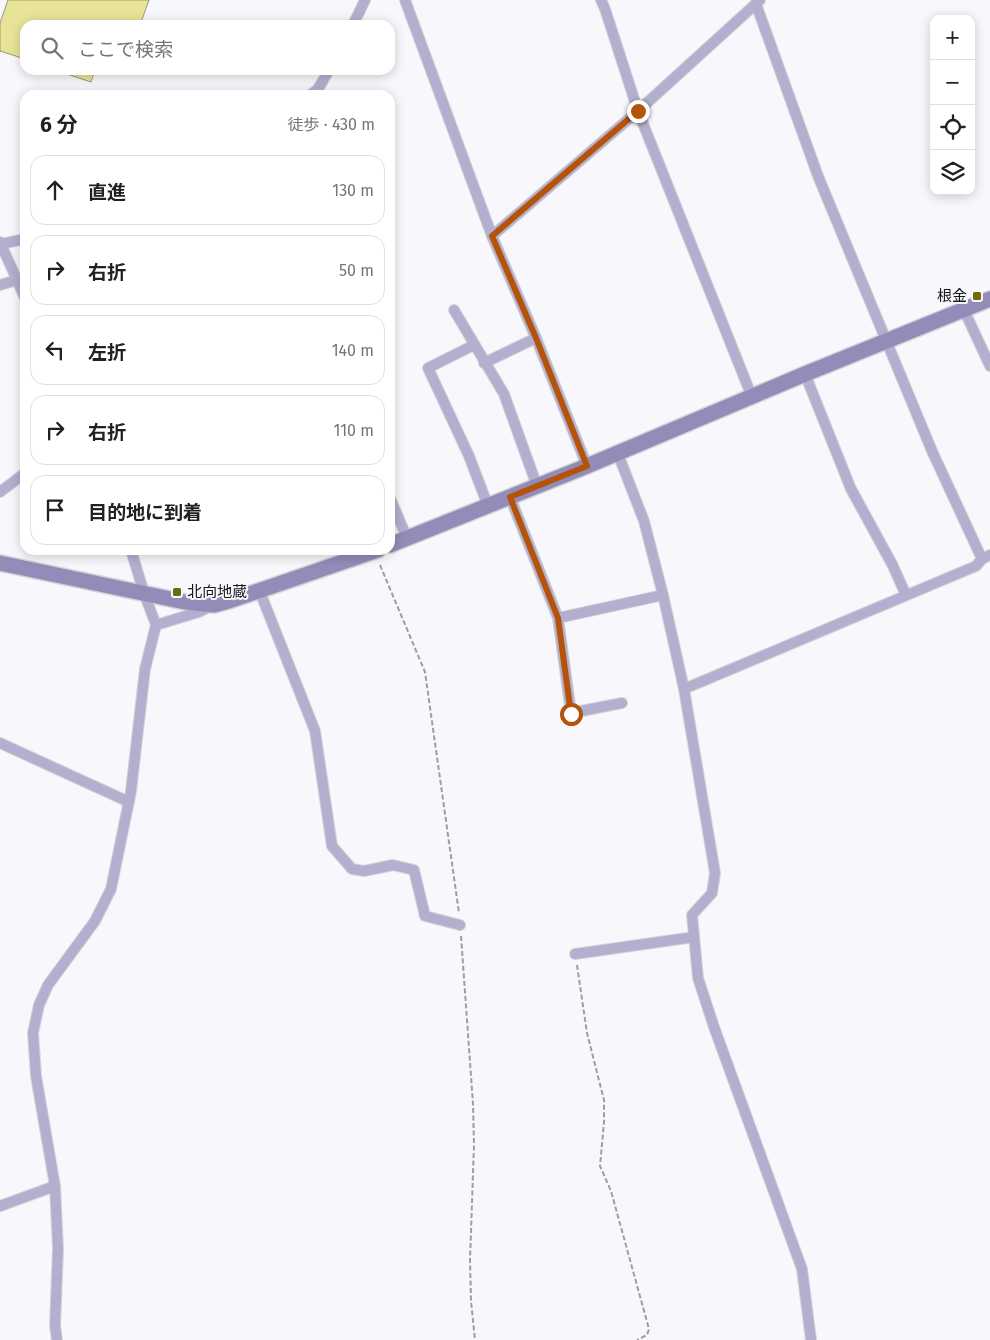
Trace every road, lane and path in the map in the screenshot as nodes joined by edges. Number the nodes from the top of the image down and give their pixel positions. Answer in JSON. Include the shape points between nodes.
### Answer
{"nodes":[{"id":1,"x":365,"y":0,"type":"edge"},
{"id":2,"x":405,"y":0,"type":"edge"},
{"id":3,"x":601,"y":0,"type":"edge"},
{"id":4,"x":758,"y":2,"type":"edge"},
{"id":5,"x":355,"y":20,"type":"edge"},
{"id":6,"x":326,"y":75,"type":"edge"},
{"id":7,"x":317,"y":90,"type":"edge"},
{"id":8,"x":638,"y":111,"type":"junction"},
{"id":9,"x":492,"y":236,"type":"junction"},
{"id":10,"x":20,"y":240,"type":"edge"},
{"id":11,"x":0,"y":243,"type":"edge"},
{"id":12,"x":16,"y":280,"type":"junction"},
{"id":13,"x":0,"y":285,"type":"edge"},
{"id":14,"x":20,"y":288,"type":"edge"},
{"id":15,"x":990,"y":299,"type":"edge"},
{"id":16,"x":454,"y":310,"type":"dead end"},
{"id":17,"x":964,"y":310,"type":"junction"},
{"id":18,"x":536,"y":338,"type":"junction"},
{"id":19,"x":886,"y":342,"type":"junction"},
{"id":20,"x":474,"y":345,"type":"junction"},
{"id":21,"x":484,"y":364,"type":"junction"},
{"id":22,"x":990,"y":366,"type":"edge"},
{"id":23,"x":806,"y":374,"type":"junction"},
{"id":24,"x":752,"y":397,"type":"junction"},
{"id":25,"x":618,"y":454,"type":"junction"},
{"id":26,"x":587,"y":466,"type":"junction"},
{"id":27,"x":20,"y":477,"type":"edge"},
{"id":28,"x":537,"y":486,"type":"junction"},
{"id":29,"x":0,"y":492,"type":"edge"},
{"id":30,"x":510,"y":497,"type":"junction"},
{"id":31,"x":488,"y":506,"type":"junction"},
{"id":32,"x":395,"y":510,"type":"edge"},
{"id":33,"x":407,"y":538,"type":"junction"},
{"id":34,"x":395,"y":543,"type":"edge"},
{"id":35,"x":133,"y":555,"type":"edge"},
{"id":36,"x":365,"y":555,"type":"edge"},
{"id":37,"x":378,"y":555,"type":"edge"},
{"id":38,"x":986,"y":557,"type":"edge"},
{"id":39,"x":0,"y":563,"type":"edge"},
{"id":40,"x":260,"y":592,"type":"junction"},
{"id":41,"x":144,"y":593,"type":"junction"},
{"id":42,"x":663,"y":595,"type":"junction"},
{"id":43,"x":906,"y":596,"type":"junction"},
{"id":44,"x":214,"y":605,"type":"junction"},
{"id":45,"x":558,"y":618,"type":"junction"},
{"id":46,"x":156,"y":625,"type":"junction"},
{"id":47,"x":684,"y":688,"type":"junction"},
{"id":48,"x":622,"y":704,"type":"dead end"},
{"id":49,"x":0,"y":743,"type":"edge"},
{"id":50,"x":129,"y":802,"type":"junction"},
{"id":51,"x":460,"y":925,"type":"junction"},
{"id":52,"x":694,"y":936,"type":"junction"},
{"id":53,"x":575,"y":954,"type":"joint"},
{"id":54,"x":55,"y":1186,"type":"junction"},
{"id":55,"x":0,"y":1206,"type":"edge"},
{"id":56,"x":57,"y":1340,"type":"edge"},
{"id":57,"x":475,"y":1340,"type":"edge"},
{"id":58,"x":637,"y":1340,"type":"edge"},
{"id":59,"x":811,"y":1340,"type":"edge"}],
"edges":[{"from":1,"to":5,"type":"street"},
{"from":2,"to":9,"type":"street"},
{"from":3,"to":8,"type":"street"},
{"from":4,"to":8,"type":"street"},
{"from":4,"to":19,"type":"street","via":[[818,176]]},
{"from":6,"to":7,"type":"street"},
{"from":8,"to":9,"type":"street"},
{"from":8,"to":24,"type":"street"},
{"from":9,"to":18,"type":"street"},
{"from":10,"to":11,"type":"street"},
{"from":11,"to":12,"type":"street"},
{"from":12,"to":13,"type":"street"},
{"from":12,"to":14,"type":"street"},
{"from":15,"to":17,"type":"street"},
{"from":16,"to":20,"type":"street"},
{"from":17,"to":19,"type":"street"},
{"from":17,"to":22,"type":"street"},
{"from":18,"to":21,"type":"street"},
{"from":18,"to":26,"type":"street"},
{"from":19,"to":23,"type":"street"},
{"from":19,"to":38,"type":"street","via":[[932,451]]},
{"from":20,"to":21,"type":"street"},
{"from":20,"to":31,"type":"street","via":[[428,368],[469,456]]},
{"from":21,"to":28,"type":"street","via":[[504,394]]},
{"from":23,"to":24,"type":"street"},
{"from":23,"to":43,"type":"street","via":[[851,489]]},
{"from":24,"to":25,"type":"street"},
{"from":25,"to":26,"type":"street"},
{"from":25,"to":42,"type":"street","via":[[644,521]]},
{"from":26,"to":28,"type":"street"},
{"from":27,"to":29,"type":"street"},
{"from":28,"to":30,"type":"street"},
{"from":30,"to":31,"type":"street"},
{"from":30,"to":45,"type":"street"},
{"from":31,"to":33,"type":"street"},
{"from":32,"to":33,"type":"street"},
{"from":33,"to":34,"type":"street"},
{"from":35,"to":41,"type":"street"},
{"from":36,"to":40,"type":"street"},
{"from":37,"to":51,"type":"path","via":[[425,672]]},
{"from":38,"to":43,"type":"street","via":[[976,566]]},
{"from":39,"to":41,"type":"street"},
{"from":40,"to":44,"type":"street"},
{"from":40,"to":51,"type":"street","via":[[315,731],[332,846],[352,869],[364,871],[393,865],[414,870],[425,916]]},
{"from":41,"to":44,"type":"street"},
{"from":41,"to":46,"type":"street"},
{"from":42,"to":45,"type":"street"},
{"from":42,"to":47,"type":"street"},
{"from":43,"to":47,"type":"street"},
{"from":44,"to":46,"type":"street"},
{"from":45,"to":48,"type":"street","via":[[571,714]]},
{"from":46,"to":50,"type":"street","via":[[145,669]]},
{"from":47,"to":52,"type":"street","via":[[715,873],[712,893],[692,916]]},
{"from":49,"to":50,"type":"street"},
{"from":50,"to":54,"type":"street","via":[[112,889],[95,921],[48,985],[32,1033]]},
{"from":51,"to":57,"type":"path","via":[[474,1104],[470,1260]]},
{"from":52,"to":53,"type":"street"},
{"from":52,"to":59,"type":"street","via":[[698,978],[711,1019],[802,1269]]},
{"from":53,"to":58,"type":"path","via":[[588,1034],[604,1100],[600,1166],[611,1191],[649,1329],[647,1335]]},
{"from":54,"to":55,"type":"street"},
{"from":54,"to":56,"type":"street"}]}
